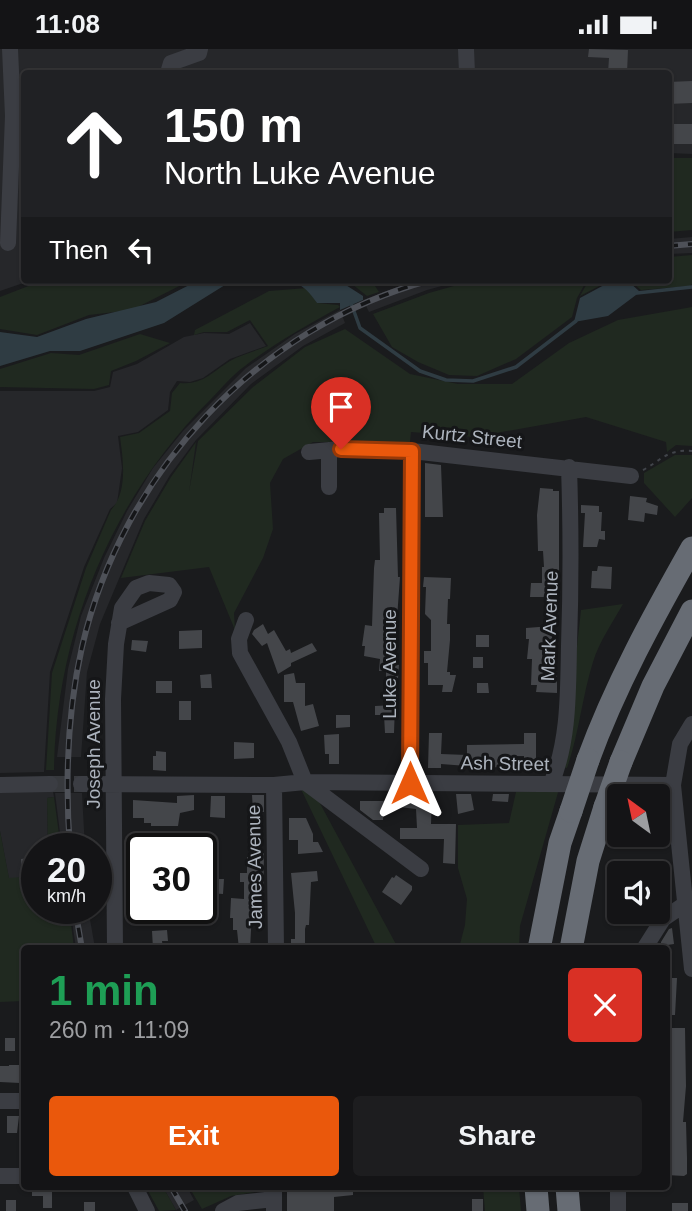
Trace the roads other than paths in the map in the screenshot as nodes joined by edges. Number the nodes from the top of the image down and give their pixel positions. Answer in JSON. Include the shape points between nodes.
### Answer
{"nodes":[{"id":1,"x":200,"y":49,"type":"edge"},
{"id":2,"x":466,"y":49,"type":"edge"},
{"id":3,"x":7,"y":51,"type":"edge"},
{"id":4,"x":169,"y":70,"type":"edge"},
{"id":5,"x":467,"y":70,"type":"edge"},
{"id":6,"x":18,"y":94,"type":"edge"},
{"id":7,"x":5,"y":192,"type":"edge"},
{"id":8,"x":4,"y":244,"type":"edge"},
{"id":9,"x":329,"y":450,"type":"junction"},
{"id":10,"x":412,"y":451,"type":"junction"},
{"id":11,"x":309,"y":452,"type":"dead end"},
{"id":12,"x":569,"y":467,"type":"junction"},
{"id":13,"x":634,"y":473,"type":"road end"},
{"id":14,"x":329,"y":487,"type":"dead end"},
{"id":15,"x":692,"y":548,"type":"edge"},
{"id":16,"x":692,"y":611,"type":"edge"},
{"id":17,"x":246,"y":620,"type":"dead end"},
{"id":18,"x":119,"y":623,"type":"dead end"},
{"id":19,"x":692,"y":724,"type":"edge"},
{"id":20,"x":305,"y":782,"type":"junction"},
{"id":21,"x":410,"y":783,"type":"junction"},
{"id":22,"x":50,"y":784,"type":"tunnel mouth"},
{"id":23,"x":551,"y":784,"type":"junction"},
{"id":24,"x":0,"y":785,"type":"edge"},
{"id":25,"x":81,"y":785,"type":"tunnel mouth"},
{"id":26,"x":274,"y":785,"type":"junction"},
{"id":27,"x":673,"y":785,"type":"junction"},
{"id":28,"x":114,"y":786,"type":"junction"},
{"id":29,"x":421,"y":869,"type":"dead end"},
{"id":30,"x":685,"y":904,"type":"junction"},
{"id":31,"x":115,"y":945,"type":"edge"},
{"id":32,"x":276,"y":945,"type":"edge"},
{"id":33,"x":540,"y":945,"type":"edge"},
{"id":34,"x":572,"y":945,"type":"edge"},
{"id":35,"x":647,"y":945,"type":"edge"},
{"id":36,"x":692,"y":969,"type":"edge"},
{"id":37,"x":0,"y":1101,"type":"edge"},
{"id":38,"x":21,"y":1101,"type":"edge"},
{"id":39,"x":0,"y":1176,"type":"edge"},
{"id":40,"x":21,"y":1176,"type":"edge"},
{"id":41,"x":136,"y":1190,"type":"edge"},
{"id":42,"x":536,"y":1190,"type":"edge"},
{"id":43,"x":567,"y":1190,"type":"edge"},
{"id":44,"x":618,"y":1190,"type":"edge"},
{"id":45,"x":274,"y":1199,"type":"edge"},
{"id":46,"x":147,"y":1211,"type":"edge"},
{"id":47,"x":223,"y":1211,"type":"edge"},
{"id":48,"x":538,"y":1211,"type":"edge"},
{"id":49,"x":569,"y":1211,"type":"edge"},
{"id":50,"x":618,"y":1211,"type":"edge"}],
"edges":[{"from":1,"to":4,"type":"street","via":[[171,63]]},
{"from":2,"to":5,"type":"street"},
{"from":3,"to":6,"type":"street"},
{"from":6,"to":7,"type":"street"},
{"from":7,"to":8,"type":"street"},
{"from":9,"to":10,"type":"street","name":"Kurtz Street"},
{"from":9,"to":11,"type":"street","name":"Kurtz Street"},
{"from":9,"to":14,"type":"street"},
{"from":10,"to":12,"type":"street","name":"Kurtz Street"},
{"from":10,"to":21,"type":"street","name":"Luke Avenue"},
{"from":12,"to":13,"type":"street","name":"Kurtz Street"},
{"from":12,"to":23,"type":"street","name":"Mark Avenue","via":[[569,682],[565,738]]},
{"from":15,"to":33,"type":"highway","bridge":true,"via":[[629,666],[588,760],[560,843]]},
{"from":16,"to":34,"type":"highway","bridge":true,"via":[[621,762],[588,861]]},
{"from":17,"to":20,"type":"street","via":[[240,653],[289,742]]},
{"from":18,"to":28,"type":"street","name":"Joseph Avenue","via":[[113,699]]},
{"from":19,"to":27,"type":"street","via":[[680,744]]},
{"from":20,"to":21,"type":"street","name":"Ash Street"},
{"from":20,"to":26,"type":"street","name":"Ash Street"},
{"from":20,"to":29,"type":"street"},
{"from":21,"to":23,"type":"street","name":"Ash Street"},
{"from":22,"to":24,"type":"street"},
{"from":23,"to":27,"type":"street","name":"Ash Street"},
{"from":25,"to":28,"type":"street","name":"Ash Street"},
{"from":26,"to":28,"type":"street","name":"Ash Street"},
{"from":26,"to":32,"type":"street","name":"James Avenue"},
{"from":27,"to":30,"type":"street"},
{"from":28,"to":31,"type":"street","name":"Joseph Avenue"},
{"from":30,"to":35,"type":"street","via":[[663,919]]},
{"from":30,"to":36,"type":"street"},
{"from":37,"to":38,"type":"street"},
{"from":39,"to":40,"type":"street"},
{"from":41,"to":46,"type":"street"},
{"from":42,"to":48,"type":"highway"},
{"from":43,"to":49,"type":"highway"},
{"from":44,"to":50,"type":"street"},
{"from":45,"to":47,"type":"street","via":[[237,1203]]}]}
